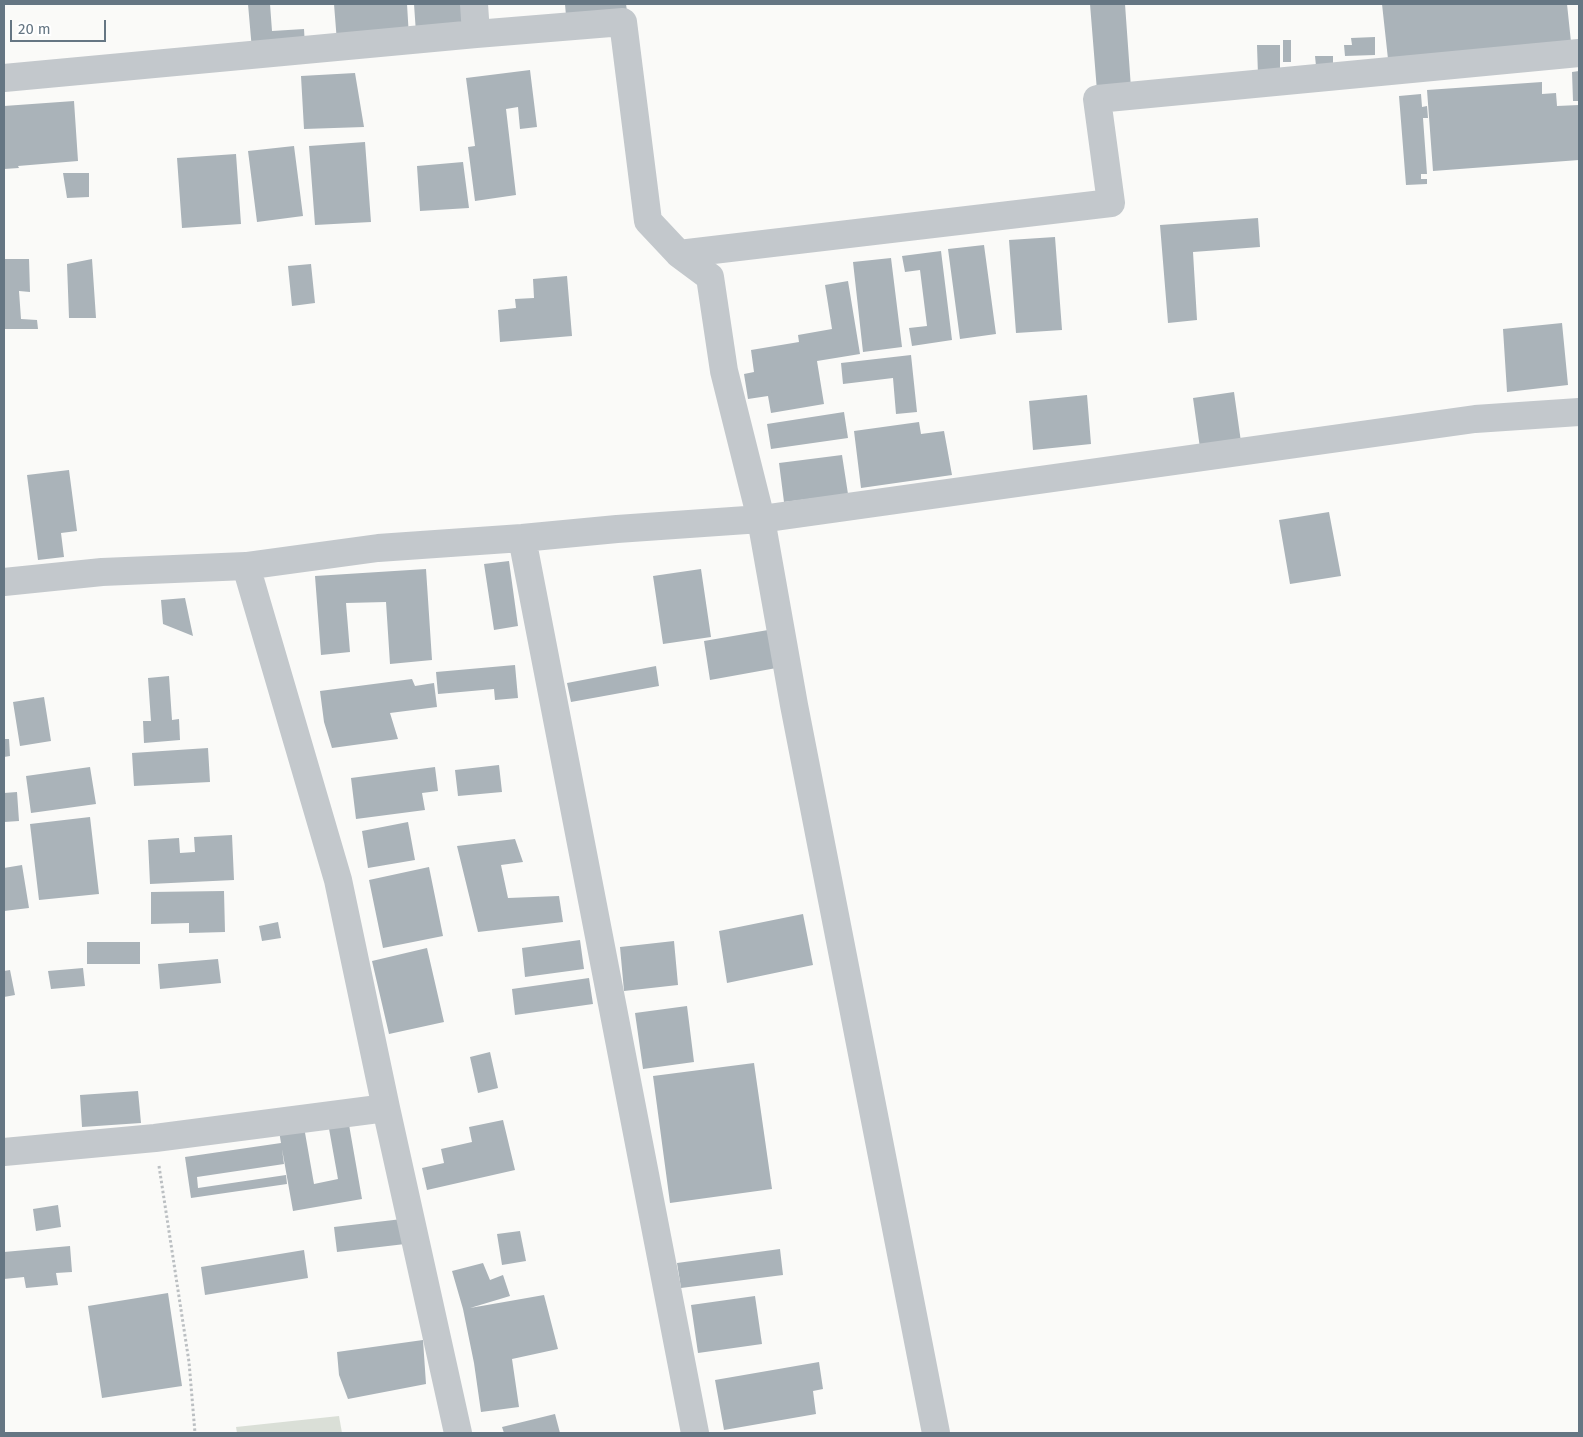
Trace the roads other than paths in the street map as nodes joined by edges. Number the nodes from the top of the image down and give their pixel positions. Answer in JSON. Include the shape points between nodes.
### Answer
{"nodes":[{"id":1,"x":474,"y":4,"type":"edge"},
{"id":2,"x":476,"y":34,"type":"junction"},
{"id":3,"x":1579,"y":53,"type":"edge"},
{"id":4,"x":4,"y":78,"type":"edge"},
{"id":5,"x":679,"y":254,"type":"junction"},
{"id":6,"x":1579,"y":412,"type":"edge"},
{"id":7,"x":761,"y":519,"type":"junction"},
{"id":8,"x":522,"y":538,"type":"junction"},
{"id":9,"x":246,"y":566,"type":"junction"},
{"id":10,"x":4,"y":582,"type":"edge"},
{"id":11,"x":386,"y":1108,"type":"junction"},
{"id":12,"x":4,"y":1152,"type":"edge"},
{"id":13,"x":458,"y":1433,"type":"edge"},
{"id":14,"x":695,"y":1433,"type":"edge"},
{"id":15,"x":936,"y":1433,"type":"edge"}],
"edges":[{"from":1,"to":2,"type":"street"},
{"from":2,"to":4,"type":"street"},
{"from":2,"to":5,"type":"street","via":[[623,22],[648,221]]},
{"from":3,"to":5,"type":"street","via":[[1097,100],[1111,203]]},
{"from":5,"to":7,"type":"street","via":[[710,277],[724,371]]},
{"from":6,"to":7,"type":"street","via":[[1476,419]]},
{"from":7,"to":8,"type":"street"},
{"from":7,"to":15,"type":"street","via":[[794,705]]},
{"from":8,"to":9,"type":"street","via":[[378,548]]},
{"from":8,"to":14,"type":"street"},
{"from":9,"to":10,"type":"street","via":[[102,572]]},
{"from":9,"to":11,"type":"street","via":[[338,880]]},
{"from":11,"to":12,"type":"street","via":[[155,1138]]},
{"from":11,"to":13,"type":"street"}]}
